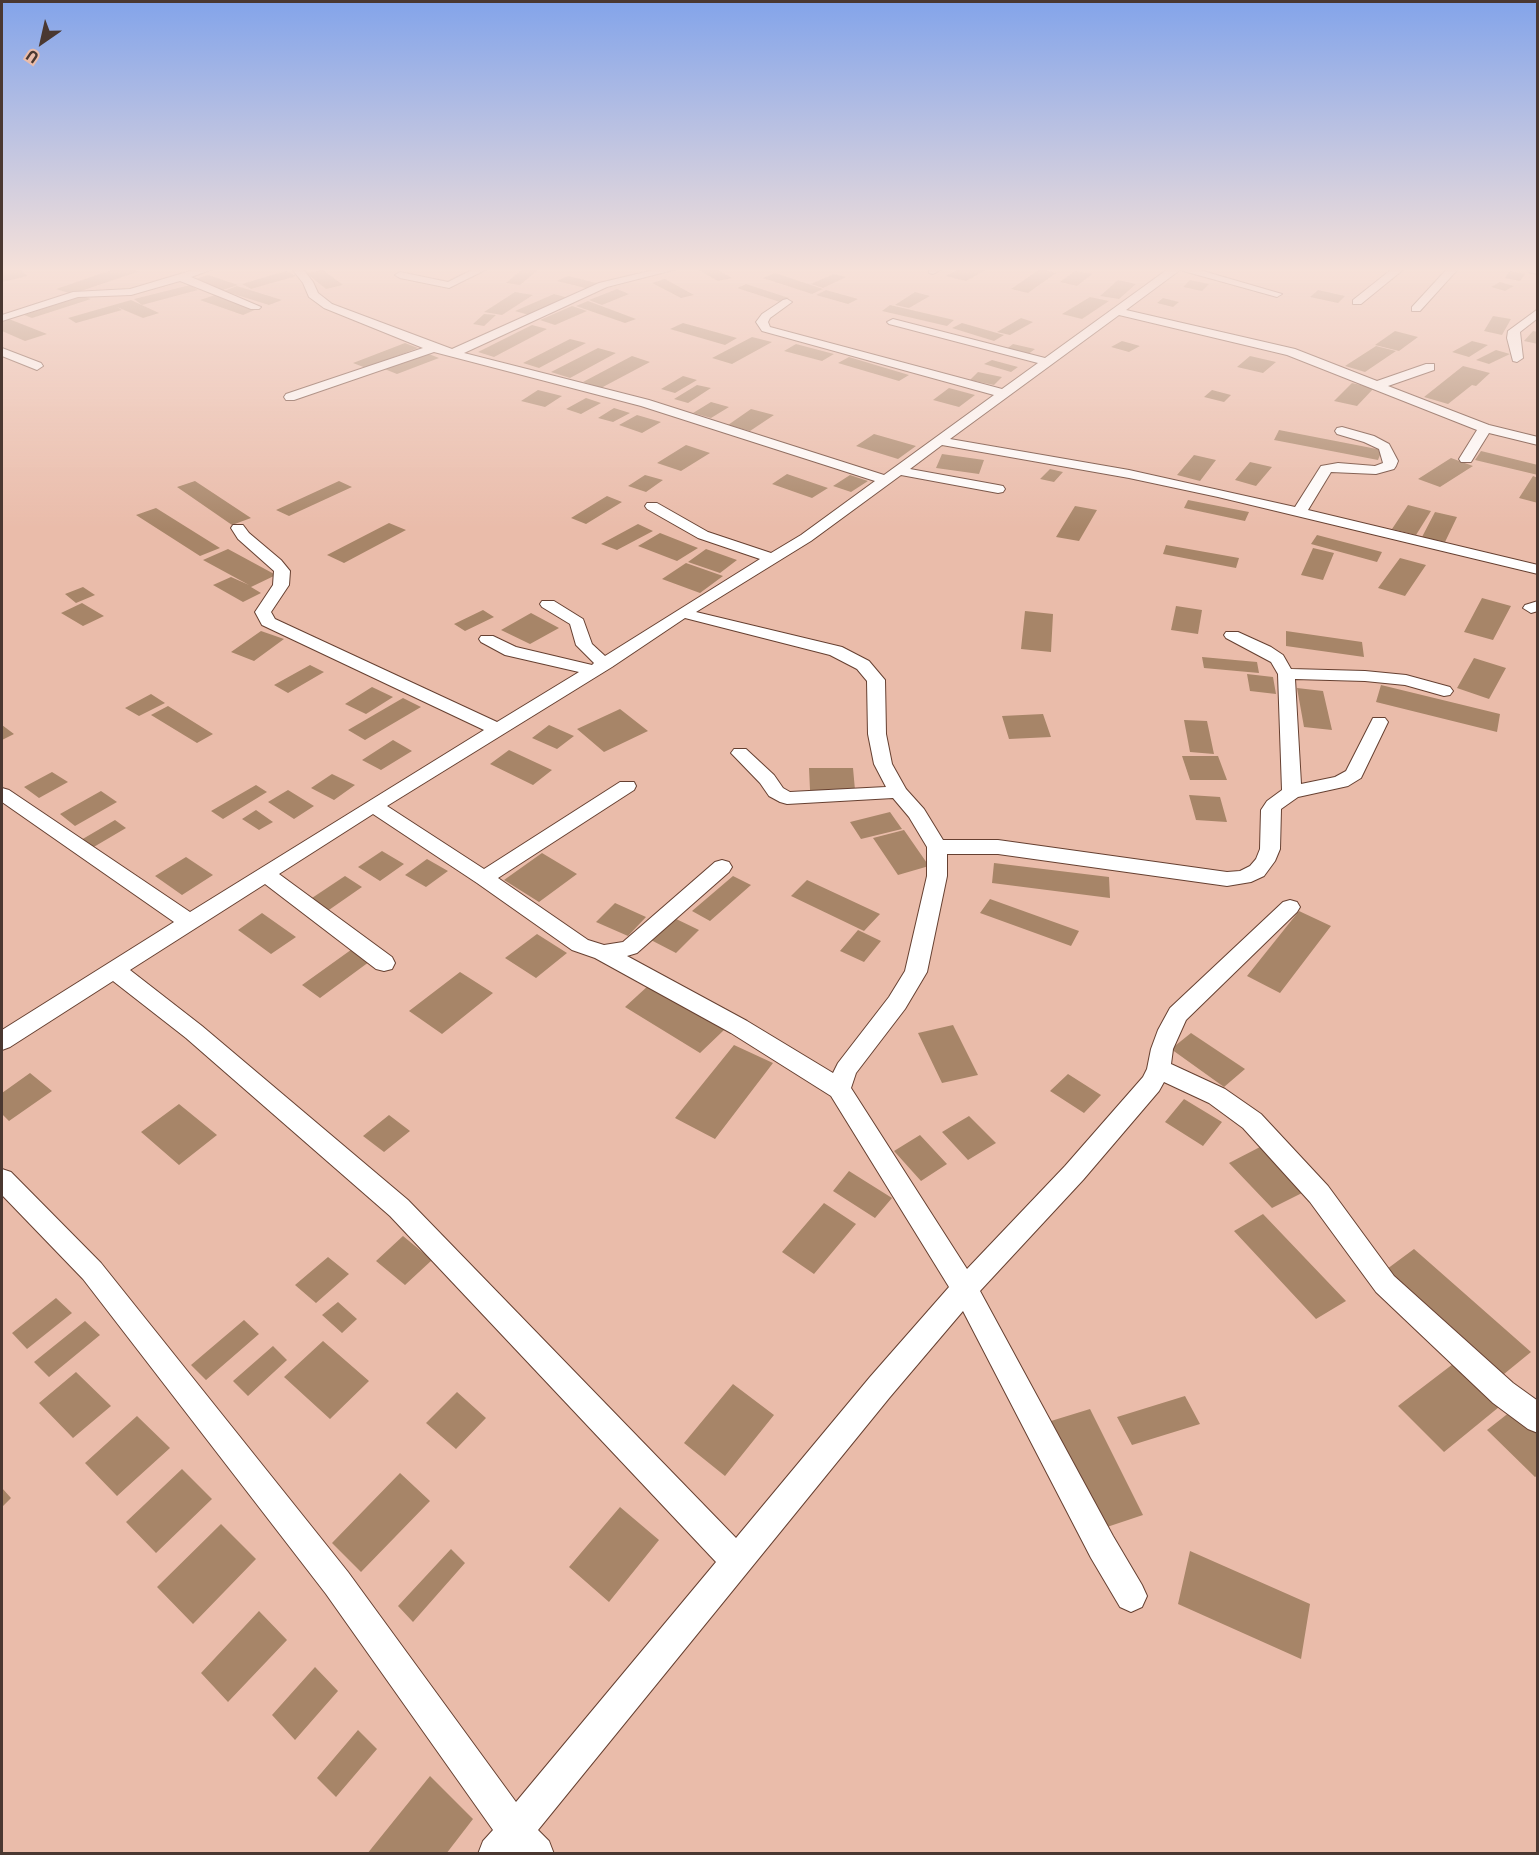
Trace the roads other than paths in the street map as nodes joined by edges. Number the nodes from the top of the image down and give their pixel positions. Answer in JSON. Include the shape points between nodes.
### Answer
{"nodes":[{"id":1,"x":11,"y":356,"type":"edge"},
{"id":2,"x":412,"y":356,"type":"edge"},
{"id":3,"x":458,"y":356,"type":"edge"},
{"id":4,"x":861,"y":356,"type":"edge"},
{"id":5,"x":1022,"y":356,"type":"edge"},
{"id":6,"x":1056,"y":356,"type":"edge"},
{"id":7,"x":1300,"y":356,"type":"edge"},
{"id":8,"x":1047,"y":362,"type":"junction"},
{"id":9,"x":37,"y":366,"type":"dead end"},
{"id":10,"x":1430,"y":367,"type":"dead end"},
{"id":11,"x":1378,"y":385,"type":"junction"},
{"id":12,"x":1005,"y":394,"type":"junction"},
{"id":13,"x":290,"y":398,"type":"dead end"},
{"id":14,"x":1485,"y":428,"type":"junction"},
{"id":15,"x":1342,"y":431,"type":"dead end"},
{"id":16,"x":940,"y":441,"type":"junction"},
{"id":17,"x":1538,"y":441,"type":"edge"},
{"id":18,"x":1466,"y":459,"type":"dead end"},
{"id":19,"x":899,"y":471,"type":"junction"},
{"id":20,"x":886,"y":480,"type":"junction"},
{"id":21,"x":999,"y":489,"type":"dead end"},
{"id":22,"x":652,"y":506,"type":"dead end"},
{"id":23,"x":1299,"y":513,"type":"junction"},
{"id":24,"x":238,"y":528,"type":"dead end"},
{"id":25,"x":772,"y":558,"type":"junction"},
{"id":26,"x":1538,"y":570,"type":"edge"},
{"id":27,"x":548,"y":604,"type":"dead end"},
{"id":28,"x":682,"y":613,"type":"junction"},
{"id":29,"x":1232,"y":635,"type":"dead end"},
{"id":30,"x":487,"y":639,"type":"dead end"},
{"id":31,"x":599,"y":667,"type":"junction"},
{"id":32,"x":1286,"y":674,"type":"junction"},
{"id":33,"x":1444,"y":691,"type":"dead end"},
{"id":34,"x":1379,"y":722,"type":"dead end"},
{"id":35,"x":497,"y":729,"type":"junction"},
{"id":36,"x":740,"y":753,"type":"dead end"},
{"id":37,"x":627,"y":786,"type":"dead end"},
{"id":38,"x":898,"y":792,"type":"junction"},
{"id":39,"x":1292,"y":792,"type":"junction"},
{"id":40,"x":2,"y":794,"type":"edge"},
{"id":41,"x":374,"y":806,"type":"junction"},
{"id":42,"x":937,"y":847,"type":"junction"},
{"id":43,"x":722,"y":867,"type":"dead end"},
{"id":44,"x":265,"y":874,"type":"junction"},
{"id":45,"x":484,"y":878,"type":"junction"},
{"id":46,"x":1290,"y":907,"type":"dead end"},
{"id":47,"x":189,"y":922,"type":"junction"},
{"id":48,"x":603,"y":953,"type":"junction"},
{"id":49,"x":384,"y":963,"type":"dead end"},
{"id":50,"x":114,"y":970,"type":"junction"},
{"id":51,"x":2,"y":1041,"type":"edge"},
{"id":52,"x":1159,"y":1069,"type":"junction"},
{"id":53,"x":839,"y":1089,"type":"junction"},
{"id":54,"x":2,"y":1179,"type":"edge"},
{"id":55,"x":965,"y":1289,"type":"junction"},
{"id":56,"x":1538,"y":1419,"type":"edge"},
{"id":57,"x":737,"y":1561,"type":"junction"},
{"id":58,"x":1131,"y":1596,"type":"dead end"},
{"id":59,"x":514,"y":1829,"type":"junction"},
{"id":60,"x":496,"y":1854,"type":"edge"},
{"id":61,"x":536,"y":1854,"type":"edge"}],
"edges":[{"from":1,"to":9,"type":"street"},
{"from":2,"to":13,"type":"street"},
{"from":3,"to":20,"type":"street","via":[[645,403]]},
{"from":4,"to":12,"type":"street"},
{"from":5,"to":8,"type":"street"},
{"from":6,"to":8,"type":"street"},
{"from":7,"to":11,"type":"street"},
{"from":8,"to":12,"type":"street"},
{"from":10,"to":11,"type":"street"},
{"from":11,"to":14,"type":"street"},
{"from":12,"to":16,"type":"street"},
{"from":14,"to":17,"type":"street"},
{"from":14,"to":18,"type":"street"},
{"from":15,"to":23,"type":"street","via":[[1384,447],[1391,461],[1389,466],[1376,470],[1326,469]]},
{"from":16,"to":19,"type":"street"},
{"from":16,"to":23,"type":"street","via":[[1129,474]]},
{"from":19,"to":20,"type":"street"},
{"from":19,"to":21,"type":"street"},
{"from":20,"to":25,"type":"street"},
{"from":22,"to":25,"type":"street","via":[[703,535]]},
{"from":23,"to":26,"type":"street"},
{"from":24,"to":35,"type":"street","via":[[282,571],[281,585],[263,612],[268,622]]},
{"from":25,"to":28,"type":"street"},
{"from":27,"to":31,"type":"street","via":[[577,622],[584,645]]},
{"from":28,"to":31,"type":"street"},
{"from":28,"to":38,"type":"street","via":[[836,651],[863,665],[876,680],[877,734],[883,764]]},
{"from":29,"to":32,"type":"street","via":[[1277,659]]},
{"from":30,"to":31,"type":"street","via":[[511,651]]},
{"from":31,"to":35,"type":"street"},
{"from":32,"to":33,"type":"street","via":[[1406,680]]},
{"from":32,"to":39,"type":"street"},
{"from":34,"to":39,"type":"street","via":[[1354,774],[1341,782]]},
{"from":35,"to":41,"type":"street"},
{"from":36,"to":38,"type":"street","via":[[776,792],[787,798]]},
{"from":37,"to":45,"type":"street"},
{"from":38,"to":42,"type":"street","via":[[917,813]]},
{"from":39,"to":42,"type":"street","via":[[1271,810],[1265,861],[1257,871],[1244,877],[1227,879],[998,847]]},
{"from":40,"to":47,"type":"street"},
{"from":41,"to":44,"type":"street"},
{"from":41,"to":45,"type":"street"},
{"from":42,"to":53,"type":"street","via":[[937,876],[916,972],[846,1069]]},
{"from":43,"to":48,"type":"street","via":[[629,948]]},
{"from":44,"to":47,"type":"street"},
{"from":44,"to":49,"type":"street"},
{"from":45,"to":48,"type":"street","via":[[580,945]]},
{"from":46,"to":52,"type":"street","via":[[1179,1014],[1165,1039]]},
{"from":47,"to":50,"type":"street"},
{"from":48,"to":53,"type":"street"},
{"from":50,"to":51,"type":"street"},
{"from":50,"to":57,"type":"street","via":[[194,1032],[399,1208]]},
{"from":52,"to":55,"type":"street","via":[[1152,1084],[1074,1173]]},
{"from":52,"to":56,"type":"street","via":[[1217,1096],[1252,1121],[1319,1194],[1385,1284],[1503,1393]]},
{"from":53,"to":55,"type":"street"},
{"from":54,"to":59,"type":"street","via":[[92,1271],[337,1583]]},
{"from":55,"to":57,"type":"street"},
{"from":55,"to":58,"type":"street"},
{"from":57,"to":59,"type":"street"},
{"from":59,"to":60,"type":"street"},
{"from":59,"to":61,"type":"street"}]}
